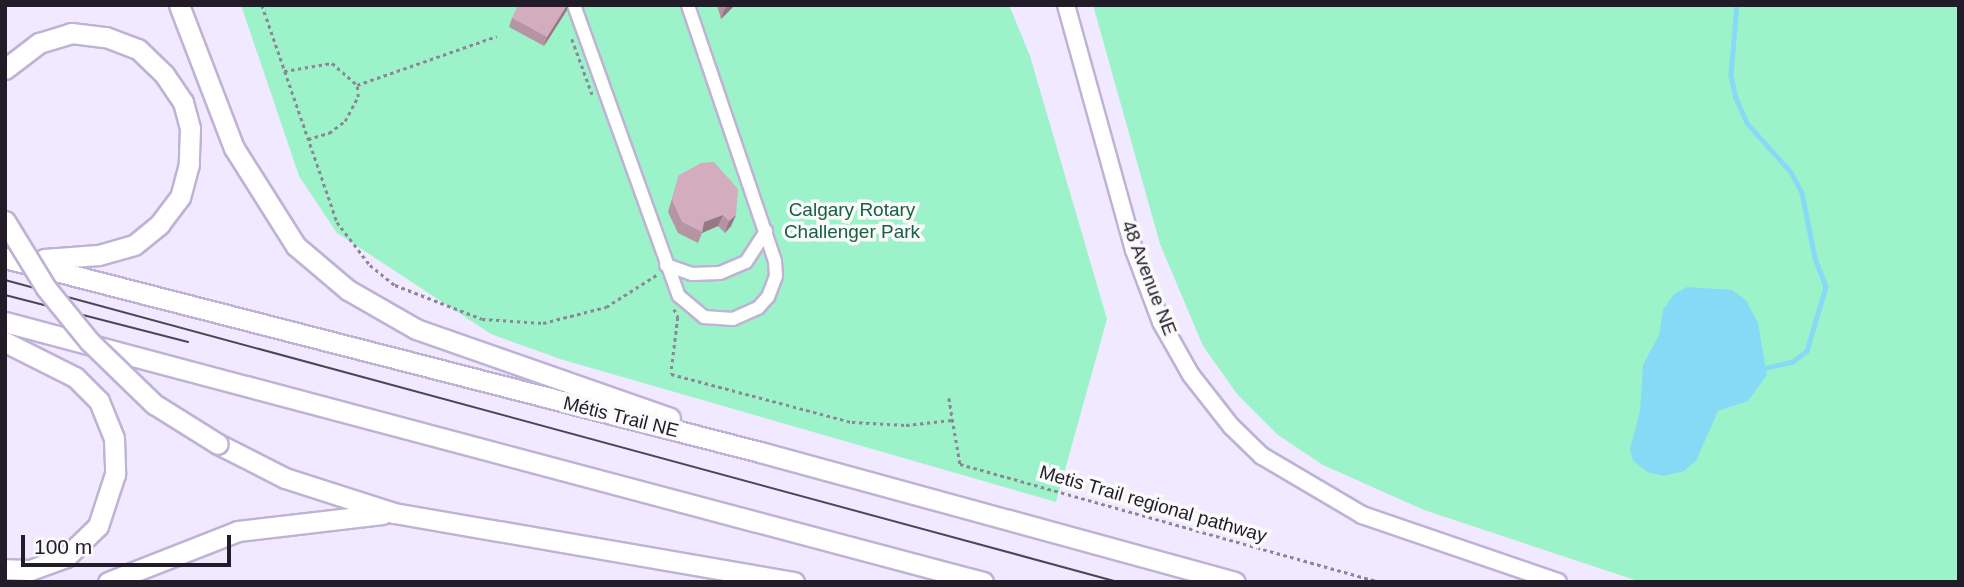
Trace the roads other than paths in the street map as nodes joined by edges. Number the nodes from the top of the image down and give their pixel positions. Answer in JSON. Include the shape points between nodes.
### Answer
{"nodes":[{"id":1,"x":178,"y":5,"type":"edge"},
{"id":2,"x":574,"y":5,"type":"edge"},
{"id":3,"x":688,"y":5,"type":"edge"},
{"id":4,"x":1066,"y":5,"type":"edge"},
{"id":5,"x":5,"y":69,"type":"edge"},
{"id":6,"x":5,"y":221,"type":"edge"},
{"id":7,"x":766,"y":231,"type":"junction"},
{"id":8,"x":5,"y":257,"type":"edge"},
{"id":9,"x":662,"y":269,"type":"junction"},
{"id":10,"x":5,"y":322,"type":"edge"},
{"id":11,"x":5,"y":342,"type":"edge"},
{"id":12,"x":760,"y":452,"type":"junction"},
{"id":13,"x":394,"y":513,"type":"junction"},
{"id":14,"x":5,"y":569,"type":"edge"},
{"id":15,"x":107,"y":582,"type":"edge"},
{"id":16,"x":794,"y":582,"type":"edge"},
{"id":17,"x":983,"y":582,"type":"edge"},
{"id":18,"x":1235,"y":582,"type":"edge"},
{"id":19,"x":1558,"y":582,"type":"edge"}],
"edges":[{"from":1,"to":12,"type":"main road","via":[[234,148],[296,246],[348,290],[416,329]]},
{"from":2,"to":9,"type":"street"},
{"from":3,"to":7,"type":"street"},
{"from":4,"to":19,"type":"street","name":"48 Avenue NE","via":[[1134,250],[1161,322],[1191,375],[1231,426],[1262,456],[1362,515]]},
{"from":5,"to":8,"type":"main road","via":[[39,43],[71,33],[106,37],[138,49],[164,74],[183,102],[190,128],[189,164],[180,197],[160,224],[134,245],[59,261]]},
{"from":6,"to":13,"type":"main road","bridge":true,"via":[[46,288],[89,341],[154,404],[285,478]]},
{"from":7,"to":9,"type":"street","via":[[746,262],[727,271],[707,275]]},
{"from":7,"to":9,"type":"street","via":[[775,261],[773,287],[758,308],[745,315],[720,320],[689,308]]},
{"from":8,"to":12,"type":"main road","name":"Métis Trail NE"},
{"from":10,"to":17,"type":"main road"},
{"from":11,"to":14,"type":"main road","via":[[75,377],[99,401],[114,438],[115,474],[98,526],[66,557],[30,570]]},
{"from":12,"to":18,"type":"main road","name":"Métis Trail NE"},
{"from":13,"to":15,"type":"main road","via":[[237,531]]},
{"from":13,"to":16,"type":"main road"}]}
